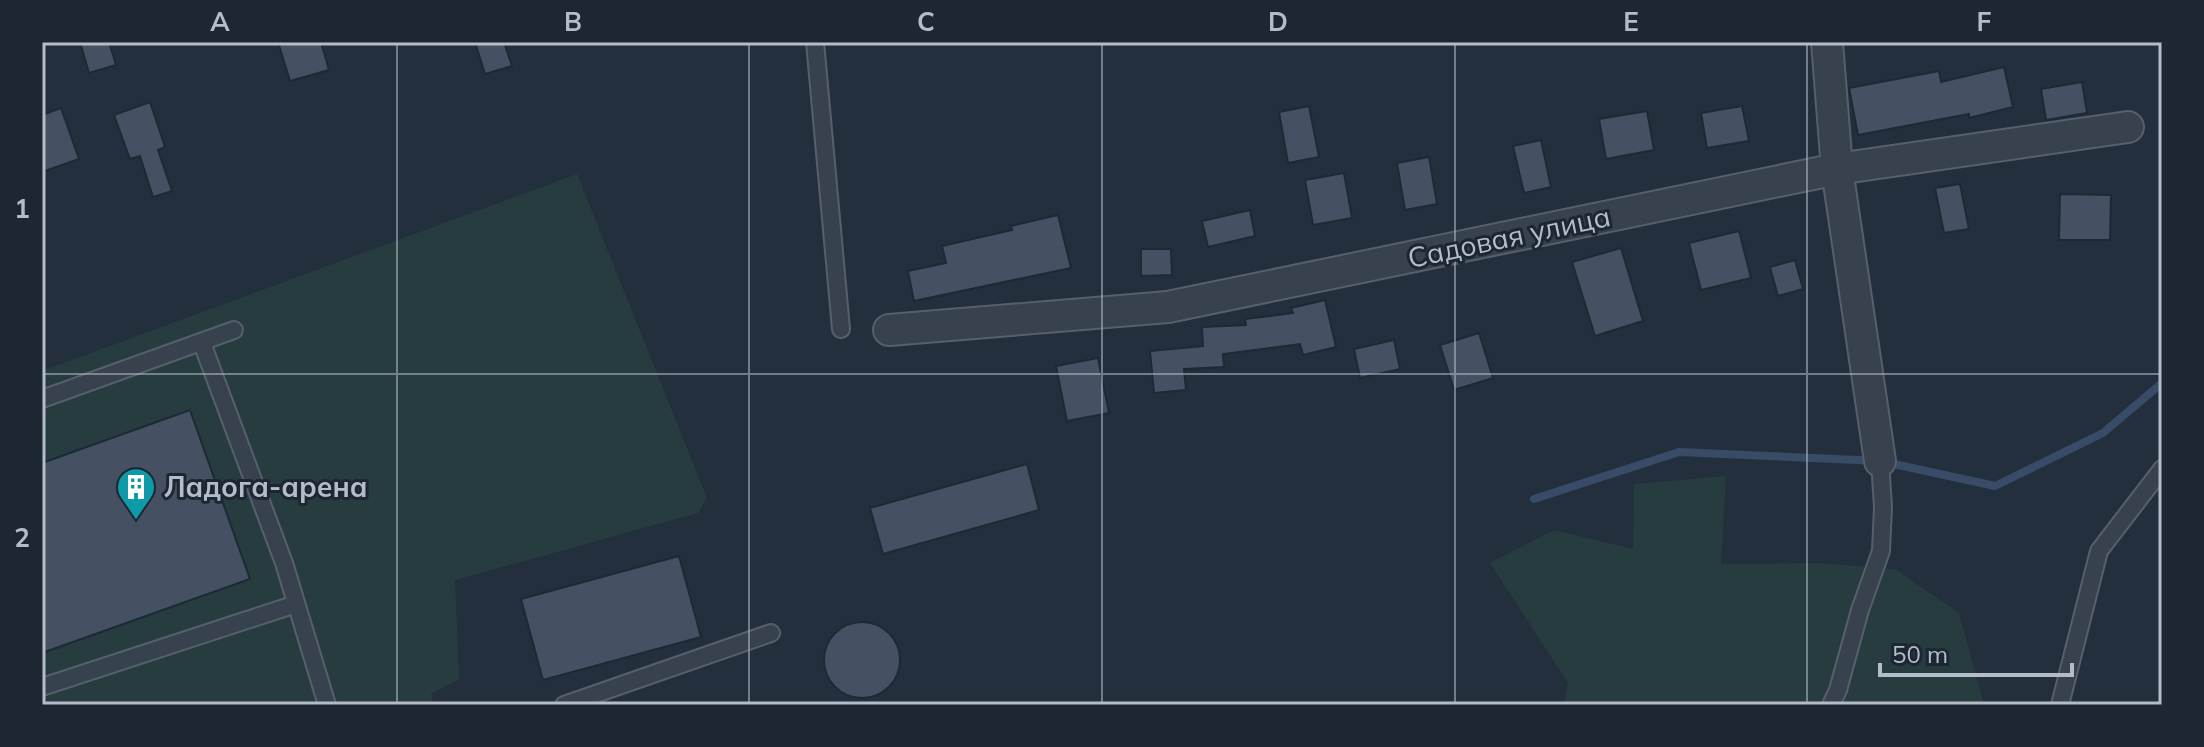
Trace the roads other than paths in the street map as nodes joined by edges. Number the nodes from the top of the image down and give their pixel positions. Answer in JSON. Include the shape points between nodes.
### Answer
{"nodes":[{"id":1,"x":815,"y":42,"type":"edge"},
{"id":2,"x":1827,"y":42,"type":"edge"},
{"id":3,"x":2128,"y":127,"type":"dead end"},
{"id":4,"x":1837,"y":169,"type":"junction"},
{"id":5,"x":841,"y":329,"type":"dead end"},
{"id":6,"x":234,"y":330,"type":"dead end"},
{"id":7,"x":889,"y":330,"type":"dead end"},
{"id":8,"x":202,"y":343,"type":"junction"},
{"id":9,"x":42,"y":399,"type":"edge"},
{"id":10,"x":1880,"y":461,"type":"joint"},
{"id":11,"x":2162,"y":469,"type":"edge"},
{"id":12,"x":296,"y":604,"type":"junction"},
{"id":13,"x":771,"y":633,"type":"dead end"},
{"id":14,"x":42,"y":687,"type":"edge"},
{"id":15,"x":327,"y":705,"type":"edge"},
{"id":16,"x":564,"y":705,"type":"edge"},
{"id":17,"x":1831,"y":705,"type":"edge"},
{"id":18,"x":2060,"y":705,"type":"edge"}],
"edges":[{"from":1,"to":5,"type":"lane"},
{"from":2,"to":4,"type":"street"},
{"from":3,"to":4,"type":"street","name":"Садовая улица"},
{"from":4,"to":7,"type":"street","name":"Садовая улица","via":[[1168,307]]},
{"from":4,"to":10,"type":"street"},
{"from":6,"to":8,"type":"lane"},
{"from":8,"to":9,"type":"lane"},
{"from":8,"to":12,"type":"lane"},
{"from":10,"to":17,"type":"lane","via":[[1881,551]]},
{"from":11,"to":18,"type":"lane","via":[[2099,551]]},
{"from":12,"to":14,"type":"lane"},
{"from":12,"to":15,"type":"lane"},
{"from":13,"to":16,"type":"lane"}]}
